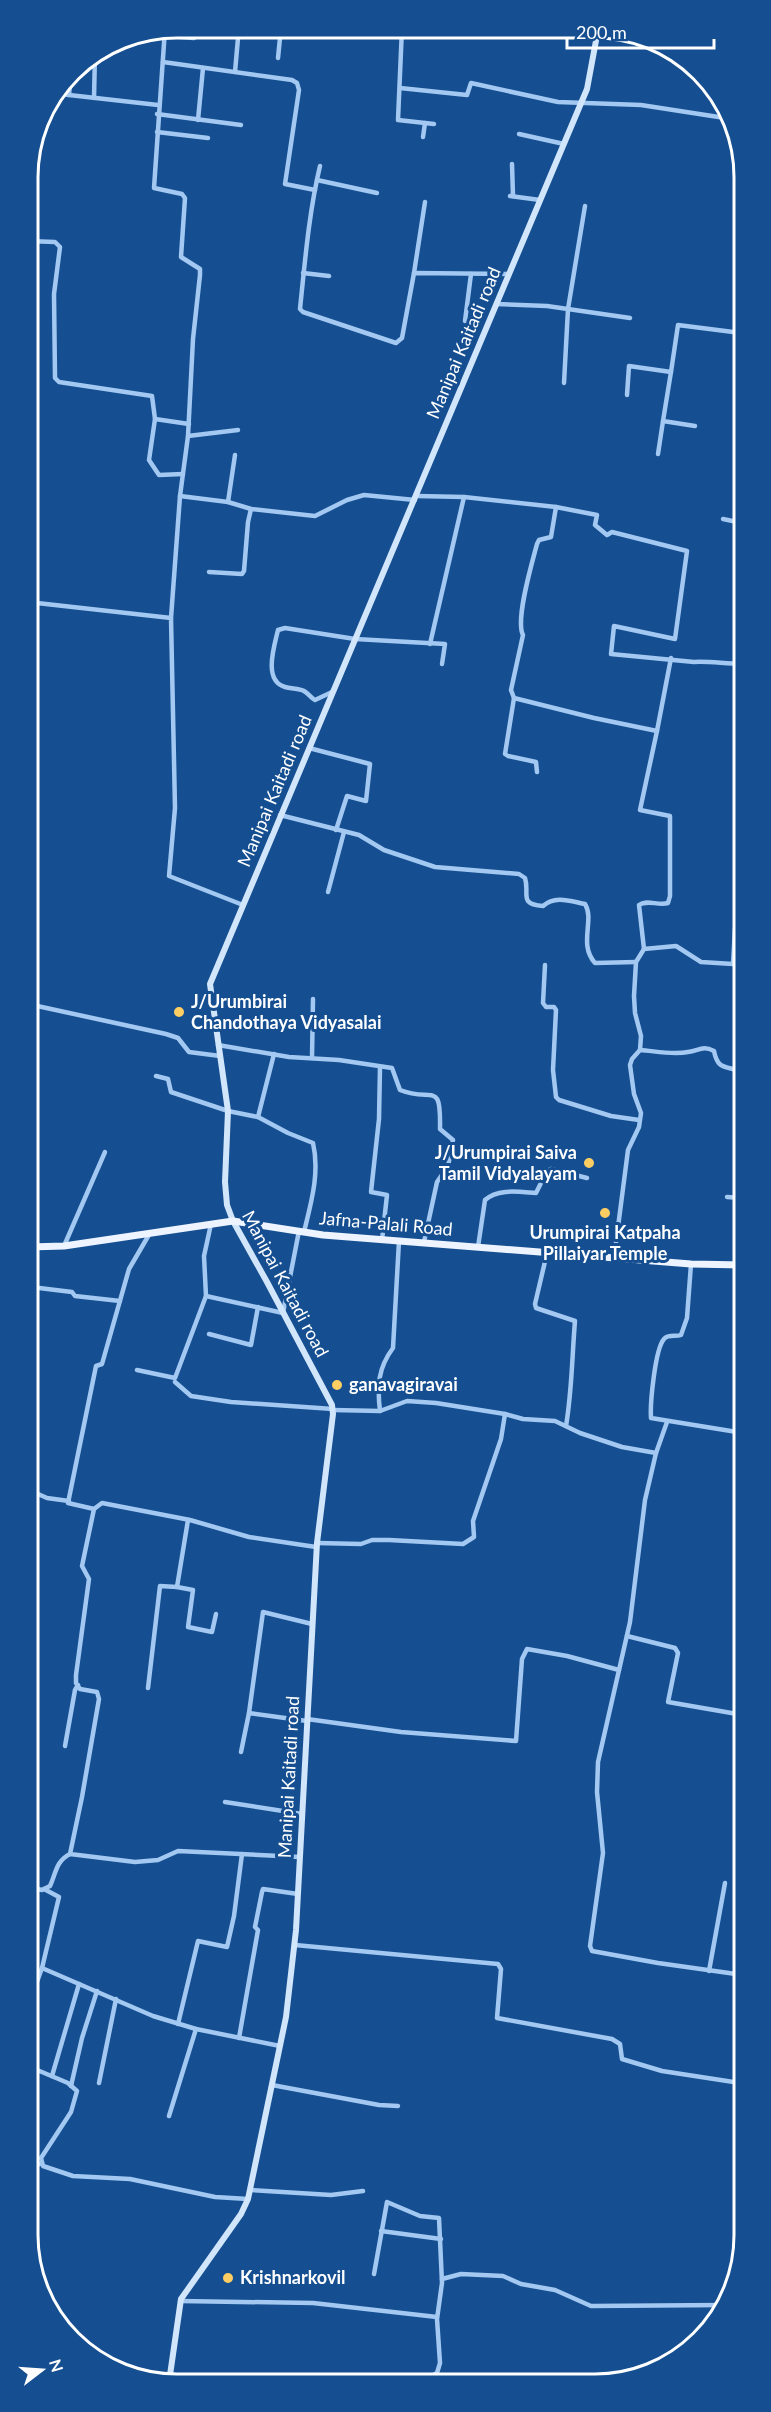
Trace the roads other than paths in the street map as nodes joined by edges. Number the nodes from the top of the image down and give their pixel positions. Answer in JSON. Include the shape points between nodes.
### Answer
{"nodes":[{"id":1,"x":238,"y":38,"type":"edge"},
{"id":2,"x":280,"y":38,"type":"edge"},
{"id":3,"x":402,"y":38,"type":"edge"},
{"id":4,"x":596,"y":38,"type":"edge"},
{"id":5,"x":166,"y":39,"type":"edge"},
{"id":6,"x":278,"y":58,"type":"dead end"},
{"id":7,"x":163,"y":62,"type":"junction"},
{"id":8,"x":95,"y":64,"type":"edge"},
{"id":9,"x":203,"y":68,"type":"junction"},
{"id":10,"x":235,"y":72,"type":"junction"},
{"id":11,"x":400,"y":87,"type":"junction"},
{"id":12,"x":70,"y":88,"type":"edge"},
{"id":13,"x":64,"y":95,"type":"edge"},
{"id":14,"x":69,"y":96,"type":"junction"},
{"id":15,"x":94,"y":98,"type":"junction"},
{"id":16,"x":582,"y":102,"type":"junction"},
{"id":17,"x":158,"y":105,"type":"junction"},
{"id":18,"x":157,"y":114,"type":"junction"},
{"id":19,"x":720,"y":117,"type":"edge"},
{"id":20,"x":198,"y":120,"type":"junction"},
{"id":21,"x":425,"y":123,"type":"junction"},
{"id":22,"x":434,"y":124,"type":"dead end"},
{"id":23,"x":241,"y":125,"type":"dead end"},
{"id":24,"x":157,"y":132,"type":"junction"},
{"id":25,"x":519,"y":134,"type":"dead end"},
{"id":26,"x":423,"y":137,"type":"dead end"},
{"id":27,"x":208,"y":138,"type":"dead end"},
{"id":28,"x":564,"y":144,"type":"junction"},
{"id":29,"x":512,"y":164,"type":"dead end"},
{"id":30,"x":320,"y":166,"type":"dead end"},
{"id":31,"x":317,"y":180,"type":"junction"},
{"id":32,"x":315,"y":190,"type":"junction"},
{"id":33,"x":377,"y":193,"type":"dead end"},
{"id":34,"x":540,"y":200,"type":"junction"},
{"id":35,"x":425,"y":201,"type":"dead end"},
{"id":36,"x":585,"y":206,"type":"dead end"},
{"id":37,"x":38,"y":241,"type":"edge"},
{"id":38,"x":303,"y":273,"type":"junction"},
{"id":39,"x":414,"y":273,"type":"junction"},
{"id":40,"x":471,"y":274,"type":"junction"},
{"id":41,"x":509,"y":274,"type":"junction"},
{"id":42,"x":329,"y":276,"type":"dead end"},
{"id":43,"x":496,"y":304,"type":"junction"},
{"id":44,"x":568,"y":309,"type":"junction"},
{"id":45,"x":630,"y":318,"type":"dead end"},
{"id":46,"x":465,"y":321,"type":"dead end"},
{"id":47,"x":734,"y":332,"type":"edge"},
{"id":48,"x":671,"y":372,"type":"junction"},
{"id":49,"x":564,"y":383,"type":"dead end"},
{"id":50,"x":627,"y":395,"type":"dead end"},
{"id":51,"x":155,"y":419,"type":"junction"},
{"id":52,"x":663,"y":421,"type":"junction"},
{"id":53,"x":189,"y":424,"type":"junction"},
{"id":54,"x":694,"y":426,"type":"dead end"},
{"id":55,"x":238,"y":430,"type":"dead end"},
{"id":56,"x":188,"y":436,"type":"junction"},
{"id":57,"x":657,"y":454,"type":"dead end"},
{"id":58,"x":235,"y":455,"type":"dead end"},
{"id":59,"x":183,"y":474,"type":"junction"},
{"id":60,"x":180,"y":496,"type":"junction"},
{"id":61,"x":464,"y":497,"type":"junction"},
{"id":62,"x":416,"y":498,"type":"junction"},
{"id":63,"x":228,"y":502,"type":"junction"},
{"id":64,"x":556,"y":507,"type":"junction"},
{"id":65,"x":252,"y":509,"type":"junction"},
{"id":66,"x":723,"y":519,"type":"dead end"},
{"id":67,"x":734,"y":521,"type":"edge"},
{"id":68,"x":209,"y":572,"type":"dead end"},
{"id":69,"x":38,"y":603,"type":"edge"},
{"id":70,"x":171,"y":618,"type":"junction"},
{"id":71,"x":355,"y":639,"type":"junction"},
{"id":72,"x":430,"y":644,"type":"junction"},
{"id":73,"x":671,"y":658,"type":"junction"},
{"id":74,"x":442,"y":664,"type":"dead end"},
{"id":75,"x":734,"y":664,"type":"edge"},
{"id":76,"x":332,"y":692,"type":"junction"},
{"id":77,"x":514,"y":698,"type":"junction"},
{"id":78,"x":657,"y":731,"type":"junction"},
{"id":79,"x":309,"y":748,"type":"junction"},
{"id":80,"x":537,"y":772,"type":"dead end"},
{"id":81,"x":280,"y":815,"type":"junction"},
{"id":82,"x":336,"y":830,"type":"junction"},
{"id":83,"x":344,"y":832,"type":"junction"},
{"id":84,"x":328,"y":892,"type":"dead end"},
{"id":85,"x":243,"y":905,"type":"junction"},
{"id":86,"x":645,"y":949,"type":"junction"},
{"id":87,"x":636,"y":962,"type":"junction"},
{"id":88,"x":734,"y":962,"type":"edge"},
{"id":89,"x":544,"y":965,"type":"dead end"},
{"id":90,"x":313,"y":999,"type":"dead end"},
{"id":91,"x":38,"y":1006,"type":"edge"},
{"id":92,"x":218,"y":1045,"type":"junction"},
{"id":93,"x":640,"y":1050,"type":"junction"},
{"id":94,"x":274,"y":1054,"type":"junction"},
{"id":95,"x":220,"y":1056,"type":"junction"},
{"id":96,"x":312,"y":1058,"type":"junction"},
{"id":97,"x":380,"y":1067,"type":"junction"},
{"id":98,"x":734,"y":1070,"type":"edge"},
{"id":99,"x":156,"y":1076,"type":"dead end"},
{"id":100,"x":228,"y":1111,"type":"junction"},
{"id":101,"x":258,"y":1117,"type":"junction"},
{"id":102,"x":639,"y":1120,"type":"junction"},
{"id":103,"x":105,"y":1152,"type":"dead end"},
{"id":104,"x":587,"y":1178,"type":"dead end"},
{"id":105,"x":727,"y":1197,"type":"dead end"},
{"id":106,"x":734,"y":1197,"type":"edge"},
{"id":107,"x":233,"y":1221,"type":"junction"},
{"id":108,"x":211,"y":1224,"type":"junction"},
{"id":109,"x":302,"y":1232,"type":"junction"},
{"id":110,"x":150,"y":1233,"type":"junction"},
{"id":111,"x":382,"y":1240,"type":"junction"},
{"id":112,"x":399,"y":1241,"type":"junction"},
{"id":113,"x":423,"y":1242,"type":"junction"},
{"id":114,"x":64,"y":1246,"type":"junction"},
{"id":115,"x":38,"y":1247,"type":"edge"},
{"id":116,"x":478,"y":1247,"type":"junction"},
{"id":117,"x":547,"y":1253,"type":"junction"},
{"id":118,"x":614,"y":1258,"type":"junction"},
{"id":119,"x":691,"y":1264,"type":"junction"},
{"id":120,"x":733,"y":1265,"type":"edge"},
{"id":121,"x":38,"y":1288,"type":"edge"},
{"id":122,"x":206,"y":1296,"type":"junction"},
{"id":123,"x":120,"y":1301,"type":"junction"},
{"id":124,"x":258,"y":1307,"type":"junction"},
{"id":125,"x":283,"y":1313,"type":"junction"},
{"id":126,"x":209,"y":1334,"type":"dead end"},
{"id":127,"x":137,"y":1370,"type":"dead end"},
{"id":128,"x":175,"y":1382,"type":"dead end"},
{"id":129,"x":333,"y":1409,"type":"junction"},
{"id":130,"x":380,"y":1411,"type":"junction"},
{"id":131,"x":505,"y":1414,"type":"junction"},
{"id":132,"x":667,"y":1422,"type":"junction"},
{"id":133,"x":566,"y":1426,"type":"junction"},
{"id":134,"x":733,"y":1432,"type":"edge"},
{"id":135,"x":656,"y":1453,"type":"junction"},
{"id":136,"x":38,"y":1494,"type":"edge"},
{"id":137,"x":69,"y":1501,"type":"junction"},
{"id":138,"x":94,"y":1509,"type":"junction"},
{"id":139,"x":188,"y":1520,"type":"junction"},
{"id":140,"x":317,"y":1545,"type":"junction"},
{"id":141,"x":177,"y":1587,"type":"junction"},
{"id":142,"x":216,"y":1614,"type":"dead end"},
{"id":143,"x":312,"y":1624,"type":"junction"},
{"id":144,"x":627,"y":1636,"type":"junction"},
{"id":145,"x":619,"y":1670,"type":"junction"},
{"id":146,"x":78,"y":1685,"type":"junction"},
{"id":147,"x":148,"y":1688,"type":"dead end"},
{"id":148,"x":249,"y":1713,"type":"junction"},
{"id":149,"x":733,"y":1713,"type":"edge"},
{"id":150,"x":307,"y":1720,"type":"junction"},
{"id":151,"x":65,"y":1746,"type":"dead end"},
{"id":152,"x":241,"y":1752,"type":"dead end"},
{"id":153,"x":225,"y":1802,"type":"dead end"},
{"id":154,"x":302,"y":1814,"type":"junction"},
{"id":155,"x":70,"y":1854,"type":"junction"},
{"id":156,"x":242,"y":1854,"type":"junction"},
{"id":157,"x":300,"y":1857,"type":"junction"},
{"id":158,"x":725,"y":1883,"type":"dead end"},
{"id":159,"x":38,"y":1888,"type":"edge"},
{"id":160,"x":44,"y":1889,"type":"junction"},
{"id":161,"x":298,"y":1894,"type":"junction"},
{"id":162,"x":295,"y":1945,"type":"junction"},
{"id":163,"x":42,"y":1968,"type":"junction"},
{"id":164,"x":709,"y":1971,"type":"junction"},
{"id":165,"x":733,"y":1974,"type":"edge"},
{"id":166,"x":38,"y":1979,"type":"edge"},
{"id":167,"x":79,"y":1984,"type":"junction"},
{"id":168,"x":98,"y":1991,"type":"junction"},
{"id":169,"x":116,"y":1999,"type":"junction"},
{"id":170,"x":178,"y":2024,"type":"junction"},
{"id":171,"x":196,"y":2029,"type":"junction"},
{"id":172,"x":239,"y":2038,"type":"junction"},
{"id":173,"x":280,"y":2046,"type":"junction"},
{"id":174,"x":38,"y":2070,"type":"edge"},
{"id":175,"x":52,"y":2076,"type":"junction"},
{"id":176,"x":733,"y":2082,"type":"edge"},
{"id":177,"x":99,"y":2083,"type":"dead end"},
{"id":178,"x":272,"y":2085,"type":"junction"},
{"id":179,"x":71,"y":2086,"type":"junction"},
{"id":180,"x":398,"y":2106,"type":"dead end"},
{"id":181,"x":169,"y":2116,"type":"dead end"},
{"id":182,"x":42,"y":2163,"type":"junction"},
{"id":183,"x":38,"y":2164,"type":"edge"},
{"id":184,"x":250,"y":2190,"type":"junction"},
{"id":185,"x":363,"y":2191,"type":"dead end"},
{"id":186,"x":248,"y":2199,"type":"junction"},
{"id":187,"x":381,"y":2231,"type":"junction"},
{"id":188,"x":441,"y":2239,"type":"junction"},
{"id":189,"x":374,"y":2274,"type":"dead end"},
{"id":190,"x":442,"y":2279,"type":"junction"},
{"id":191,"x":180,"y":2301,"type":"junction"},
{"id":192,"x":715,"y":2305,"type":"edge"},
{"id":193,"x":437,"y":2317,"type":"junction"},
{"id":194,"x":170,"y":2374,"type":"edge"},
{"id":195,"x":435,"y":2374,"type":"edge"}],
"edges":[{"from":1,"to":10,"type":"street"},
{"from":2,"to":6,"type":"street"},
{"from":3,"to":11,"type":"street"},
{"from":4,"to":16,"type":"main road","name":"Manipai Kaitadi road"},
{"from":5,"to":7,"type":"street"},
{"from":7,"to":9,"type":"street"},
{"from":7,"to":17,"type":"street"},
{"from":8,"to":15,"type":"street"},
{"from":9,"to":10,"type":"street"},
{"from":9,"to":20,"type":"street"},
{"from":10,"to":32,"type":"street","via":[[297,83],[285,184]]},
{"from":11,"to":16,"type":"street","via":[[467,95],[471,83],[558,102]]},
{"from":11,"to":21,"type":"street","via":[[398,120]]},
{"from":12,"to":14,"type":"street"},
{"from":13,"to":14,"type":"street"},
{"from":14,"to":15,"type":"street"},
{"from":15,"to":17,"type":"street"},
{"from":16,"to":19,"type":"street","via":[[641,105]]},
{"from":16,"to":28,"type":"main road","name":"Manipai Kaitadi road"},
{"from":17,"to":18,"type":"street"},
{"from":18,"to":20,"type":"street"},
{"from":18,"to":24,"type":"street"},
{"from":20,"to":23,"type":"street"},
{"from":21,"to":22,"type":"street"},
{"from":21,"to":26,"type":"street"},
{"from":24,"to":27,"type":"street"},
{"from":24,"to":53,"type":"street","via":[[154,188],[185,198],[181,257],[200,269]]},
{"from":25,"to":28,"type":"street"},
{"from":28,"to":34,"type":"main road","name":"Manipai Kaitadi road"},
{"from":29,"to":34,"type":"street","via":[[512,196]]},
{"from":30,"to":31,"type":"street"},
{"from":31,"to":32,"type":"street"},
{"from":31,"to":33,"type":"street"},
{"from":32,"to":38,"type":"street"},
{"from":34,"to":41,"type":"main road","name":"Manipai Kaitadi road"},
{"from":35,"to":39,"type":"street"},
{"from":36,"to":44,"type":"street"},
{"from":37,"to":51,"type":"street","via":[[56,242],[60,247],[53,316],[55,378],[59,382],[147,394],[154,400]]},
{"from":38,"to":39,"type":"street","via":[[303,312],[396,343],[402,338]]},
{"from":38,"to":42,"type":"street"},
{"from":39,"to":40,"type":"street"},
{"from":40,"to":41,"type":"street"},
{"from":40,"to":46,"type":"street"},
{"from":41,"to":43,"type":"main road","name":"Manipai Kaitadi road"},
{"from":43,"to":44,"type":"street"},
{"from":43,"to":62,"type":"main road","name":"Manipai Kaitadi road"},
{"from":44,"to":45,"type":"street"},
{"from":44,"to":49,"type":"street"},
{"from":47,"to":48,"type":"street","via":[[678,325]]},
{"from":48,"to":50,"type":"street","via":[[629,366]]},
{"from":48,"to":52,"type":"street"},
{"from":51,"to":53,"type":"street"},
{"from":51,"to":59,"type":"street","via":[[151,465],[159,475]]},
{"from":52,"to":54,"type":"street"},
{"from":52,"to":57,"type":"street"},
{"from":53,"to":56,"type":"street"},
{"from":55,"to":56,"type":"street"},
{"from":56,"to":59,"type":"street"},
{"from":58,"to":63,"type":"street"},
{"from":59,"to":60,"type":"street"},
{"from":60,"to":63,"type":"street"},
{"from":60,"to":70,"type":"street"},
{"from":61,"to":62,"type":"street"},
{"from":61,"to":64,"type":"street"},
{"from":61,"to":72,"type":"street"},
{"from":62,"to":65,"type":"street","via":[[364,495],[315,516]]},
{"from":62,"to":71,"type":"main road","name":"Manipai Kaitadi road"},
{"from":63,"to":65,"type":"street"},
{"from":64,"to":73,"type":"street","via":[[597,515],[595,525],[607,535],[612,532],[687,551],[675,639],[614,626],[611,654]]},
{"from":64,"to":77,"type":"street","via":[[551,537],[537,544],[525,598],[520,629],[523,635],[511,690]]},
{"from":65,"to":68,"type":"street","via":[[242,574]]},
{"from":66,"to":67,"type":"street"},
{"from":69,"to":70,"type":"street"},
{"from":70,"to":85,"type":"street","via":[[176,808],[169,876]]},
{"from":71,"to":72,"type":"street"},
{"from":71,"to":76,"type":"main road","name":"Manipai Kaitadi road"},
{"from":71,"to":76,"type":"street","via":[[278,630],[272,669],[276,683],[301,690],[315,700]]},
{"from":72,"to":74,"type":"street","via":[[445,644]]},
{"from":73,"to":75,"type":"street"},
{"from":73,"to":78,"type":"street"},
{"from":76,"to":79,"type":"main road","name":"Manipai Kaitadi road"},
{"from":77,"to":78,"type":"street"},
{"from":77,"to":80,"type":"street","via":[[506,754],[536,762]]},
{"from":78,"to":86,"type":"street","via":[[640,810],[670,816],[670,896],[668,903],[639,905]]},
{"from":79,"to":81,"type":"main road","name":"Manipai Kaitadi road"},
{"from":79,"to":82,"type":"street","via":[[370,764],[366,801],[347,796]]},
{"from":81,"to":82,"type":"street"},
{"from":81,"to":85,"type":"main road","name":"Manipai Kaitadi road"},
{"from":82,"to":83,"type":"street"},
{"from":83,"to":84,"type":"street"},
{"from":83,"to":87,"type":"street","via":[[435,867],[519,874],[527,884],[525,896],[534,905],[543,906],[555,899],[585,904],[586,936],[595,963]]},
{"from":85,"to":92,"type":"main road","name":"Manipai Kaitadi road","via":[[210,984]]},
{"from":86,"to":87,"type":"street"},
{"from":86,"to":88,"type":"street","via":[[676,946],[701,962]]},
{"from":87,"to":93,"type":"street","via":[[634,1004]]},
{"from":89,"to":102,"type":"street","via":[[543,1004],[556,1010],[556,1097],[611,1116]]},
{"from":90,"to":96,"type":"street"},
{"from":91,"to":95,"type":"street","via":[[166,1034],[178,1038],[189,1052]]},
{"from":92,"to":94,"type":"street"},
{"from":92,"to":95,"type":"main road","name":"Manipai Kaitadi road"},
{"from":93,"to":98,"type":"street","via":[[690,1053],[707,1047],[714,1051],[720,1066]]},
{"from":93,"to":102,"type":"street","via":[[630,1065],[641,1113]]},
{"from":94,"to":96,"type":"street"},
{"from":94,"to":101,"type":"street"},
{"from":95,"to":100,"type":"main road","name":"Manipai Kaitadi road"},
{"from":96,"to":97,"type":"street"},
{"from":97,"to":111,"type":"street","via":[[371,1192],[387,1195]]},
{"from":97,"to":113,"type":"street","via":[[395,1070],[400,1090],[437,1098],[441,1104],[440,1129],[453,1140],[448,1166],[437,1182]]},
{"from":99,"to":100,"type":"street","via":[[168,1079],[171,1092]]},
{"from":100,"to":101,"type":"street"},
{"from":100,"to":107,"type":"main road","name":"Manipai Kaitadi road","via":[[225,1192]]},
{"from":101,"to":109,"type":"street","via":[[313,1143],[314,1192]]},
{"from":102,"to":118,"type":"street","via":[[628,1150]]},
{"from":103,"to":114,"type":"street"},
{"from":104,"to":116,"type":"street","via":[[551,1169],[536,1193],[491,1195],[485,1200]]},
{"from":105,"to":106,"type":"street"},
{"from":107,"to":108,"type":"main road","name":"Jafna-Palali Road"},
{"from":107,"to":109,"type":"main road","name":"Jafna-Palali Road"},
{"from":107,"to":125,"type":"main road","name":"Manipai Kaitadi road"},
{"from":108,"to":110,"type":"main road","name":"Jafna-Palali Road"},
{"from":108,"to":122,"type":"street","via":[[204,1256]]},
{"from":109,"to":111,"type":"main road","name":"Jafna-Palali Road"},
{"from":109,"to":125,"type":"street"},
{"from":110,"to":114,"type":"main road","name":"Jafna-Palali Road"},
{"from":110,"to":123,"type":"street","via":[[129,1269]]},
{"from":111,"to":112,"type":"main road","name":"Jafna-Palali Road"},
{"from":112,"to":113,"type":"main road","name":"Jafna-Palali Road"},
{"from":112,"to":130,"type":"street","via":[[393,1348],[383,1361],[379,1376]]},
{"from":113,"to":116,"type":"main road","name":"Jafna-Palali Road"},
{"from":114,"to":115,"type":"main road","name":"Jafna-Palali Road"},
{"from":116,"to":117,"type":"main road","name":"Jafna-Palali Road"},
{"from":117,"to":118,"type":"main road","name":"Jafna-Palali Road"},
{"from":117,"to":133,"type":"street","via":[[536,1308],[576,1321]]},
{"from":118,"to":119,"type":"main road","name":"Jafna-Palali Road"},
{"from":119,"to":120,"type":"main road","name":"Jafna-Palali Road"},
{"from":119,"to":132,"type":"street","via":[[687,1318],[681,1335],[668,1336],[658,1353],[651,1418]]},
{"from":121,"to":123,"type":"street"},
{"from":122,"to":124,"type":"street"},
{"from":122,"to":127,"type":"street","via":[[175,1378]]},
{"from":123,"to":137,"type":"street","via":[[102,1364],[96,1366]]},
{"from":124,"to":125,"type":"street"},
{"from":124,"to":126,"type":"street","via":[[251,1345]]},
{"from":125,"to":129,"type":"main road","name":"Manipai Kaitadi road"},
{"from":128,"to":129,"type":"street","via":[[191,1396],[202,1398]]},
{"from":129,"to":130,"type":"street"},
{"from":129,"to":140,"type":"main road","name":"Manipai Kaitadi road"},
{"from":130,"to":131,"type":"street","via":[[407,1401]]},
{"from":131,"to":133,"type":"street"},
{"from":131,"to":140,"type":"street","via":[[501,1439],[472,1521],[474,1537],[463,1544],[372,1540],[362,1544]]},
{"from":132,"to":134,"type":"street"},
{"from":132,"to":135,"type":"street"},
{"from":133,"to":135,"type":"street","via":[[622,1447]]},
{"from":135,"to":144,"type":"street","via":[[645,1500]]},
{"from":136,"to":137,"type":"street"},
{"from":137,"to":138,"type":"street"},
{"from":138,"to":139,"type":"street","via":[[102,1503]]},
{"from":138,"to":146,"type":"street","via":[[82,1566],[89,1579],[76,1675]]},
{"from":139,"to":140,"type":"street","via":[[249,1537]]},
{"from":139,"to":141,"type":"street"},
{"from":140,"to":143,"type":"main road","name":"Manipai Kaitadi road"},
{"from":141,"to":142,"type":"street","via":[[193,1590],[188,1627],[212,1632]]},
{"from":141,"to":147,"type":"street","via":[[160,1586]]},
{"from":143,"to":148,"type":"street","via":[[263,1612]]},
{"from":143,"to":150,"type":"main road","name":"Manipai Kaitadi road"},
{"from":144,"to":145,"type":"street"},
{"from":144,"to":149,"type":"street","via":[[675,1648],[678,1653],[668,1701]]},
{"from":145,"to":150,"type":"street","via":[[527,1649],[522,1659],[516,1741]]},
{"from":145,"to":164,"type":"street","via":[[598,1762],[603,1853],[590,1946],[592,1951],[618,1957]]},
{"from":146,"to":151,"type":"street"},
{"from":146,"to":155,"type":"street","via":[[80,1689],[97,1692],[99,1699]]},
{"from":148,"to":150,"type":"street"},
{"from":148,"to":152,"type":"street"},
{"from":150,"to":154,"type":"main road","name":"Manipai Kaitadi road"},
{"from":153,"to":154,"type":"street"},
{"from":154,"to":157,"type":"main road","name":"Manipai Kaitadi road"},
{"from":155,"to":156,"type":"street","via":[[135,1862],[158,1860],[178,1851]]},
{"from":155,"to":160,"type":"street","via":[[57,1864],[50,1886]]},
{"from":156,"to":157,"type":"street"},
{"from":156,"to":170,"type":"street","via":[[227,1947],[198,1941]]},
{"from":157,"to":161,"type":"main road","name":"Manipai Kaitadi road"},
{"from":158,"to":164,"type":"street"},
{"from":159,"to":160,"type":"street"},
{"from":160,"to":163,"type":"street","via":[[59,1897]]},
{"from":161,"to":162,"type":"main road","name":"Manipai Kaitadi road"},
{"from":161,"to":172,"type":"street","via":[[263,1889]]},
{"from":162,"to":173,"type":"main road","name":"Manipai Kaitadi road"},
{"from":162,"to":176,"type":"street","via":[[498,1964],[501,1969],[497,2018],[612,2039],[620,2044],[622,2059],[662,2071]]},
{"from":163,"to":166,"type":"street"},
{"from":163,"to":167,"type":"street"},
{"from":164,"to":165,"type":"street"},
{"from":167,"to":168,"type":"street"},
{"from":167,"to":175,"type":"street"},
{"from":168,"to":169,"type":"street"},
{"from":168,"to":179,"type":"street"},
{"from":169,"to":170,"type":"street"},
{"from":169,"to":177,"type":"street"},
{"from":170,"to":171,"type":"street"},
{"from":171,"to":172,"type":"street"},
{"from":171,"to":181,"type":"street"},
{"from":172,"to":173,"type":"street"},
{"from":173,"to":178,"type":"main road","name":"Manipai Kaitadi road"},
{"from":174,"to":175,"type":"street"},
{"from":175,"to":179,"type":"street"},
{"from":178,"to":180,"type":"street"},
{"from":178,"to":184,"type":"main road","name":"Manipai Kaitadi road"},
{"from":179,"to":182,"type":"street","via":[[77,2091],[71,2112],[41,2158]]},
{"from":182,"to":183,"type":"street"},
{"from":182,"to":186,"type":"street","via":[[73,2176],[130,2180],[214,2197]]},
{"from":184,"to":185,"type":"street","via":[[331,2195]]},
{"from":184,"to":186,"type":"main road","name":"Manipai Kaitadi road"},
{"from":186,"to":191,"type":"main road","name":"Manipai Kaitadi road"},
{"from":187,"to":188,"type":"street"},
{"from":187,"to":188,"type":"street","via":[[387,2202],[420,2216],[439,2218]]},
{"from":187,"to":189,"type":"street"},
{"from":188,"to":190,"type":"street"},
{"from":190,"to":192,"type":"street","via":[[461,2274],[503,2276],[521,2284],[555,2290],[591,2306]]},
{"from":190,"to":193,"type":"street"},
{"from":191,"to":193,"type":"street","via":[[314,2303]]},
{"from":191,"to":194,"type":"main road","name":"Manipai Kaitadi road"},
{"from":193,"to":195,"type":"street","via":[[440,2363]]}]}
